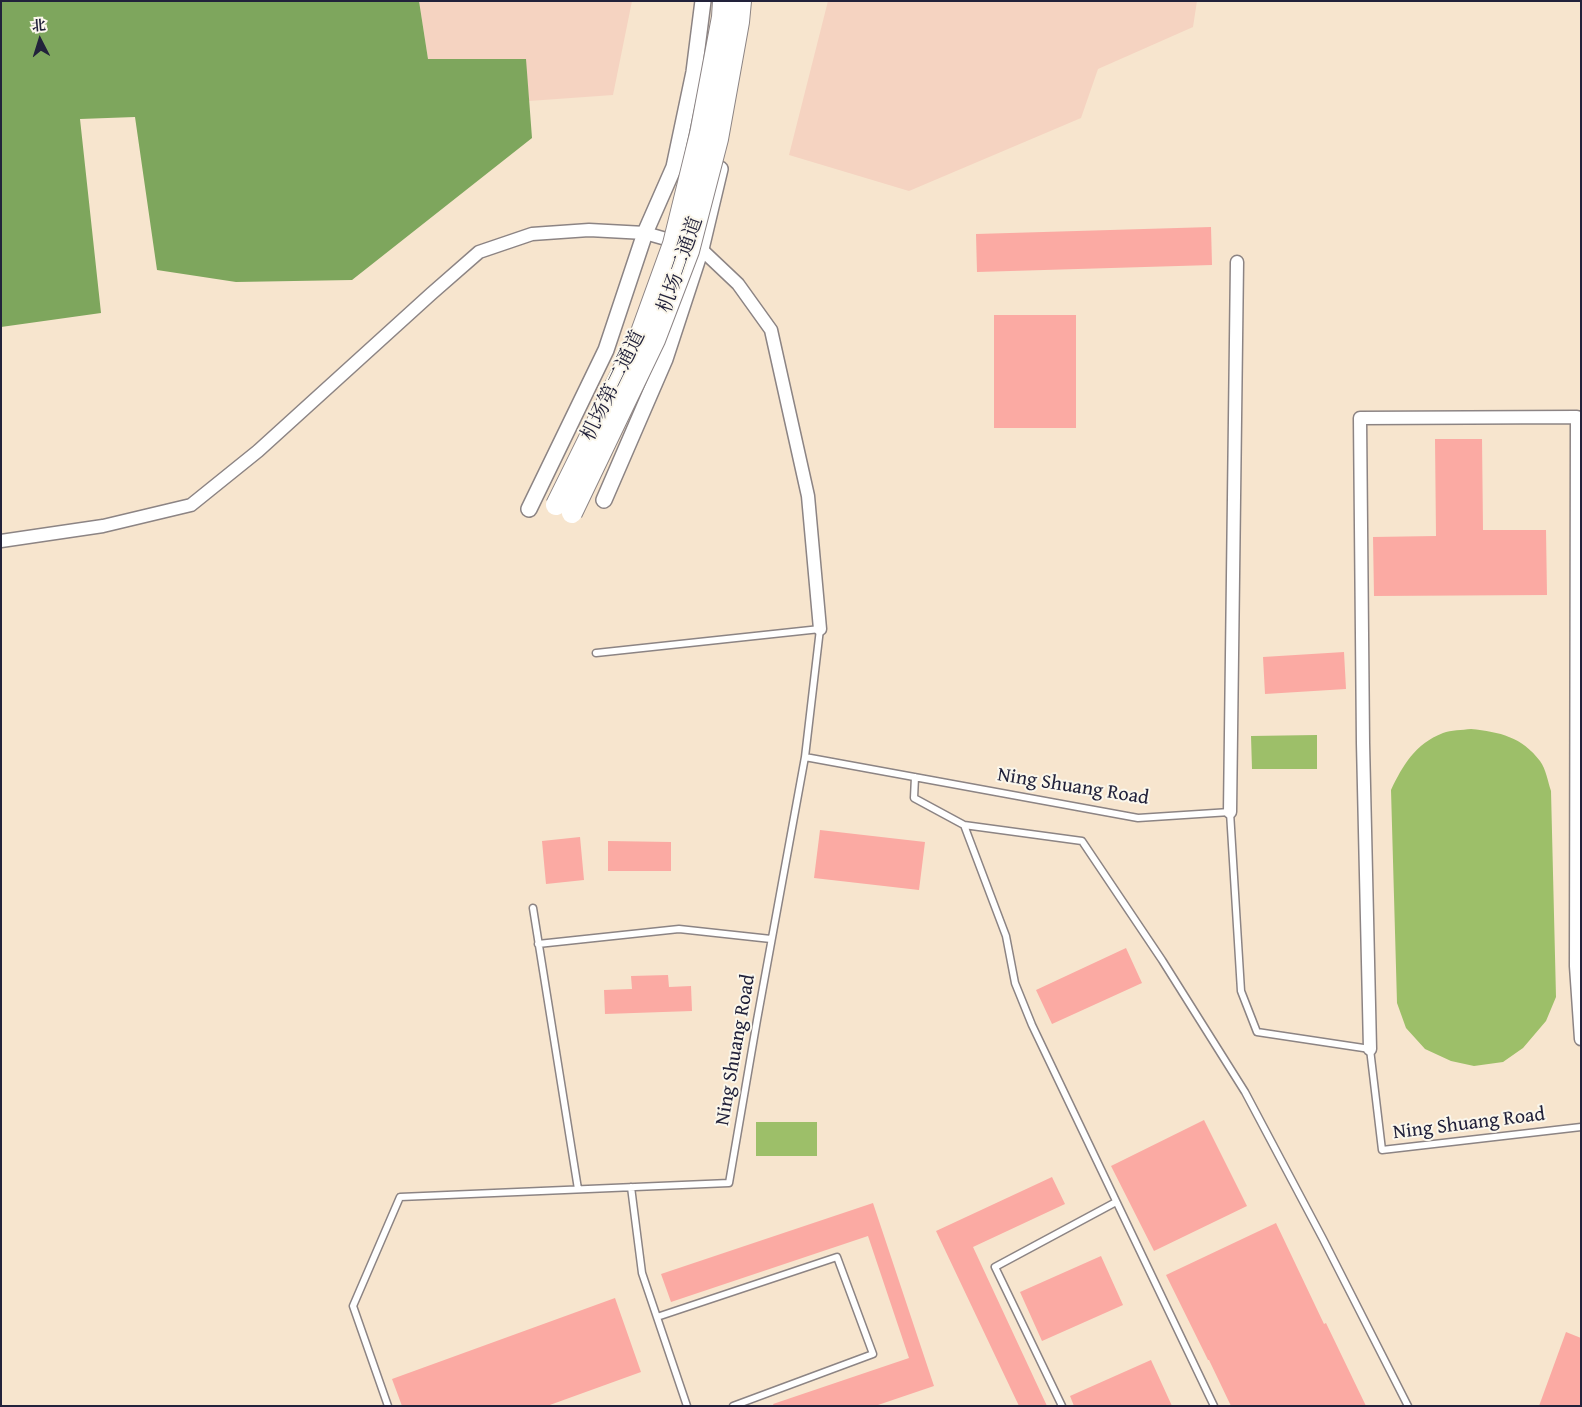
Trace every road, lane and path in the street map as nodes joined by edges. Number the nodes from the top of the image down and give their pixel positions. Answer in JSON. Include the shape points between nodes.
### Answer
{"nodes":[{"id":1,"x":704,"y":1,"type":"edge"},
{"id":2,"x":723,"y":1,"type":"edge"},
{"id":3,"x":741,"y":1,"type":"edge"},
{"id":4,"x":747,"y":1,"type":"edge"},
{"id":5,"x":645,"y":233,"type":"junction"},
{"id":6,"x":701,"y":249,"type":"junction"},
{"id":7,"x":1237,"y":262,"type":"dead end"},
{"id":8,"x":604,"y":500,"type":"dead end"},
{"id":9,"x":564,"y":509,"type":"joint"},
{"id":10,"x":529,"y":510,"type":"dead end"},
{"id":11,"x":1,"y":542,"type":"edge"},
{"id":12,"x":820,"y":629,"type":"junction"},
{"id":13,"x":596,"y":653,"type":"dead end"},
{"id":14,"x":804,"y":757,"type":"junction"},
{"id":15,"x":916,"y":777,"type":"junction"},
{"id":16,"x":1230,"y":812,"type":"junction"},
{"id":17,"x":964,"y":825,"type":"junction"},
{"id":18,"x":533,"y":908,"type":"dead end"},
{"id":19,"x":771,"y":939,"type":"junction"},
{"id":20,"x":538,"y":944,"type":"junction"},
{"id":21,"x":1581,"y":1039,"type":"edge"},
{"id":22,"x":1370,"y":1048,"type":"junction"},
{"id":23,"x":1581,"y":1127,"type":"edge"},
{"id":24,"x":631,"y":1187,"type":"junction"},
{"id":25,"x":578,"y":1189,"type":"junction"},
{"id":26,"x":1116,"y":1202,"type":"junction"},
{"id":27,"x":657,"y":1317,"type":"junction"},
{"id":28,"x":388,"y":1406,"type":"edge"},
{"id":29,"x":687,"y":1406,"type":"edge"},
{"id":30,"x":733,"y":1406,"type":"edge"},
{"id":31,"x":1062,"y":1406,"type":"edge"},
{"id":32,"x":1214,"y":1406,"type":"edge"},
{"id":33,"x":1408,"y":1406,"type":"edge"}],
"edges":[{"from":1,"to":5,"type":"street","via":[[694,72],[674,167]]},
{"from":2,"to":9,"type":"highway","name":"机场第二通道","bridge":true,"via":[[700,134],[673,244],[640,335]]},
{"from":3,"to":9,"type":"highway","name":"机场二通道","bridge":true,"via":[[718,139],[690,251],[655,340]]},
{"from":4,"to":6,"type":"street","via":[[719,173]]},
{"from":5,"to":6,"type":"street"},
{"from":5,"to":10,"type":"street","via":[[606,350]]},
{"from":5,"to":11,"type":"street","via":[[589,230],[532,234],[479,252],[258,451],[190,505],[103,526]]},
{"from":6,"to":8,"type":"street","via":[[665,359]]},
{"from":6,"to":12,"type":"street","via":[[738,284],[770,330],[808,496]]},
{"from":7,"to":16,"type":"street"},
{"from":12,"to":13,"type":"lane"},
{"from":12,"to":14,"type":"lane"},
{"from":14,"to":15,"type":"lane","name":"Ning Shuang Road"},
{"from":14,"to":19,"type":"lane","name":"Ning Shuang Road"},
{"from":15,"to":16,"type":"lane","name":"Ning Shuang Road","via":[[1138,818]]},
{"from":15,"to":17,"type":"lane","via":[[914,798]]},
{"from":16,"to":22,"type":"lane","via":[[1241,991],[1257,1032]]},
{"from":17,"to":26,"type":"lane","via":[[1006,936],[1015,982],[1032,1025]]},
{"from":17,"to":33,"type":"lane","via":[[1082,840],[1245,1092]]},
{"from":18,"to":20,"type":"lane"},
{"from":19,"to":20,"type":"lane","via":[[679,929]]},
{"from":19,"to":24,"type":"lane","name":"Ning Shuang Road","via":[[729,1183]]},
{"from":20,"to":25,"type":"lane"},
{"from":21,"to":22,"type":"street","via":[[1576,966],[1577,417],[1360,418]]},
{"from":22,"to":23,"type":"lane","name":"Ning Shuang Road","via":[[1382,1150]]},
{"from":24,"to":25,"type":"lane","name":"Ning Shuang Road"},
{"from":24,"to":27,"type":"lane","via":[[642,1273]]},
{"from":25,"to":28,"type":"lane","name":"Ning Shuang Road","via":[[400,1197],[353,1306]]},
{"from":26,"to":31,"type":"lane","via":[[995,1267]]},
{"from":26,"to":32,"type":"lane"},
{"from":27,"to":29,"type":"lane"},
{"from":27,"to":30,"type":"lane","via":[[837,1257],[873,1354]]}]}
